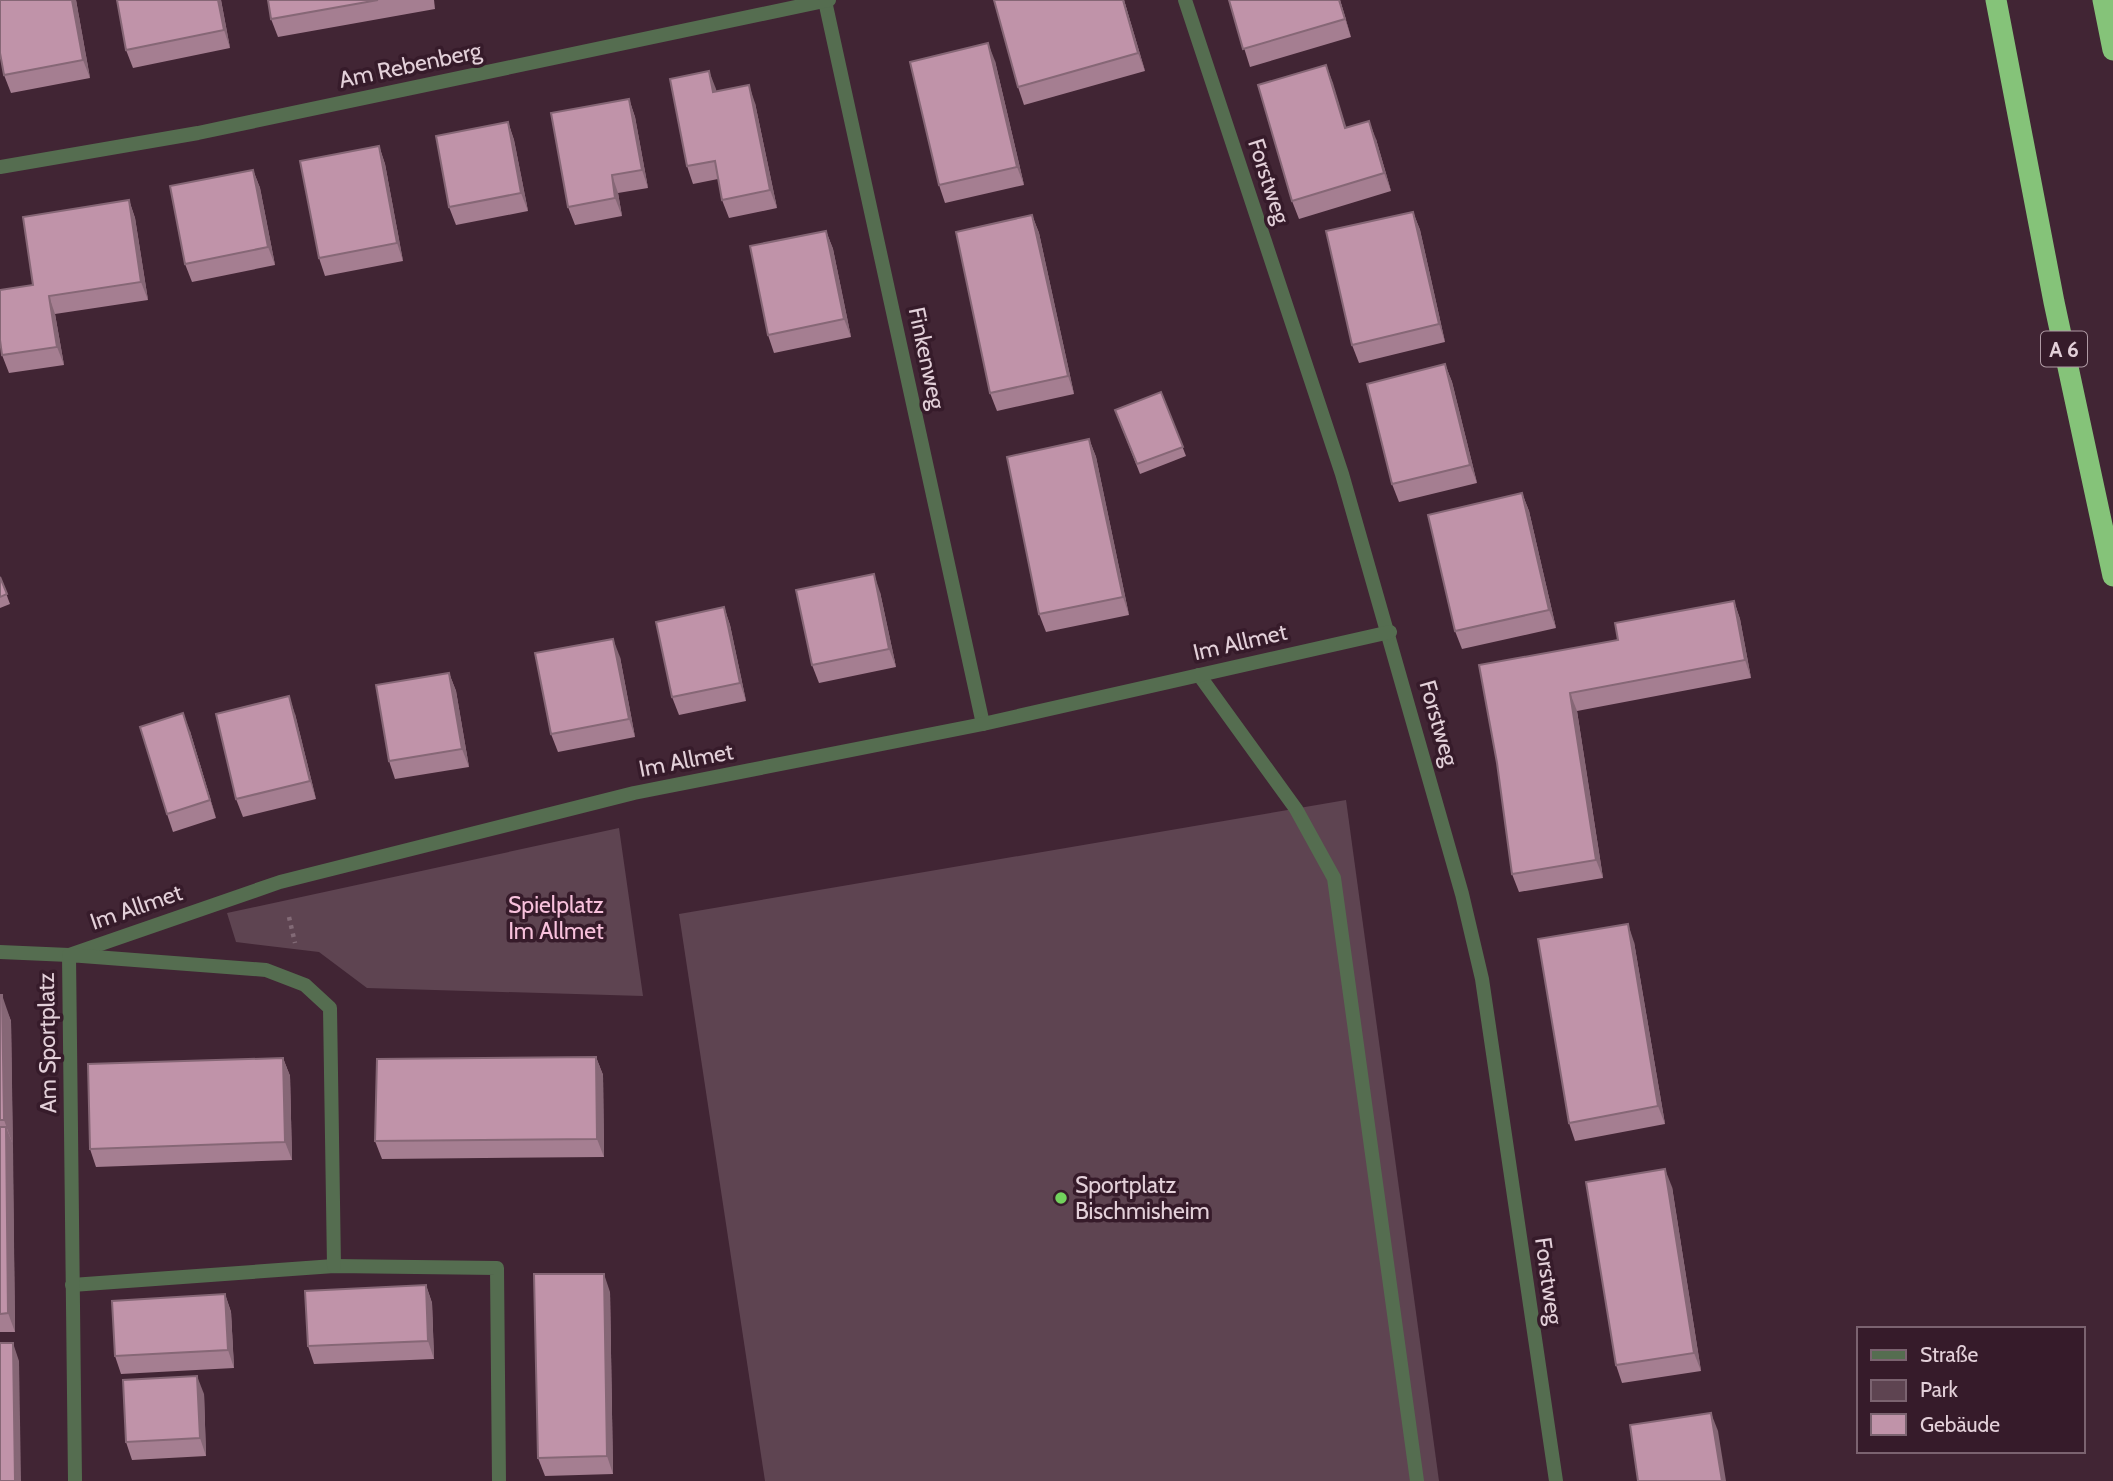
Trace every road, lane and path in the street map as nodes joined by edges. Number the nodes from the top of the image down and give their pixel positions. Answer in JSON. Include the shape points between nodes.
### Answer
{"nodes":[{"id":1,"x":1185,"y":0,"type":"edge"},
{"id":2,"x":1996,"y":0,"type":"edge"},
{"id":3,"x":2103,"y":0,"type":"edge"},
{"id":4,"x":827,"y":1,"type":"edge"},
{"id":5,"x":2113,"y":50,"type":"edge"},
{"id":6,"x":0,"y":167,"type":"edge"},
{"id":7,"x":2113,"y":576,"type":"edge"},
{"id":8,"x":1390,"y":632,"type":"junction"},
{"id":9,"x":1199,"y":675,"type":"junction"},
{"id":10,"x":983,"y":724,"type":"junction"},
{"id":11,"x":280,"y":882,"type":"junction"},
{"id":12,"x":0,"y":952,"type":"edge"},
{"id":13,"x":69,"y":955,"type":"junction"},
{"id":14,"x":305,"y":985,"type":"junction"},
{"id":15,"x":334,"y":1266,"type":"junction"},
{"id":16,"x":72,"y":1285,"type":"junction"},
{"id":17,"x":75,"y":1481,"type":"edge"},
{"id":18,"x":499,"y":1481,"type":"edge"},
{"id":19,"x":1418,"y":1481,"type":"edge"},
{"id":20,"x":1556,"y":1481,"type":"edge"}],
"edges":[{"from":1,"to":8,"type":"street","name":"Forstweg"},
{"from":2,"to":7,"type":"highway","number":"A 6"},
{"from":3,"to":5,"type":"highway"},
{"from":4,"to":6,"type":"street","name":"Am Rebenberg","via":[[198,132]]},
{"from":4,"to":10,"type":"street","name":"Finkenweg"},
{"from":8,"to":9,"type":"street","name":"Im Allmet"},
{"from":8,"to":20,"type":"street","name":"Forstweg","via":[[1482,979]]},
{"from":9,"to":10,"type":"street","name":"Im Allmet"},
{"from":9,"to":19,"type":"street","via":[[1296,809],[1334,878]]},
{"from":10,"to":11,"type":"street","name":"Im Allmet","via":[[634,793]]},
{"from":11,"to":13,"type":"street","name":"Im Allmet"},
{"from":11,"to":14,"type":"path"},
{"from":12,"to":13,"type":"street","name":"Im Allmet"},
{"from":13,"to":14,"type":"street","name":"Am Sportplatz","via":[[266,970]]},
{"from":13,"to":16,"type":"street","name":"Am Sportplatz"},
{"from":14,"to":15,"type":"street","name":"Am Sportplatz","via":[[330,1008]]},
{"from":15,"to":16,"type":"street"},
{"from":15,"to":18,"type":"street","via":[[497,1268]]},
{"from":16,"to":17,"type":"street","name":"Am Sportplatz"}]}
